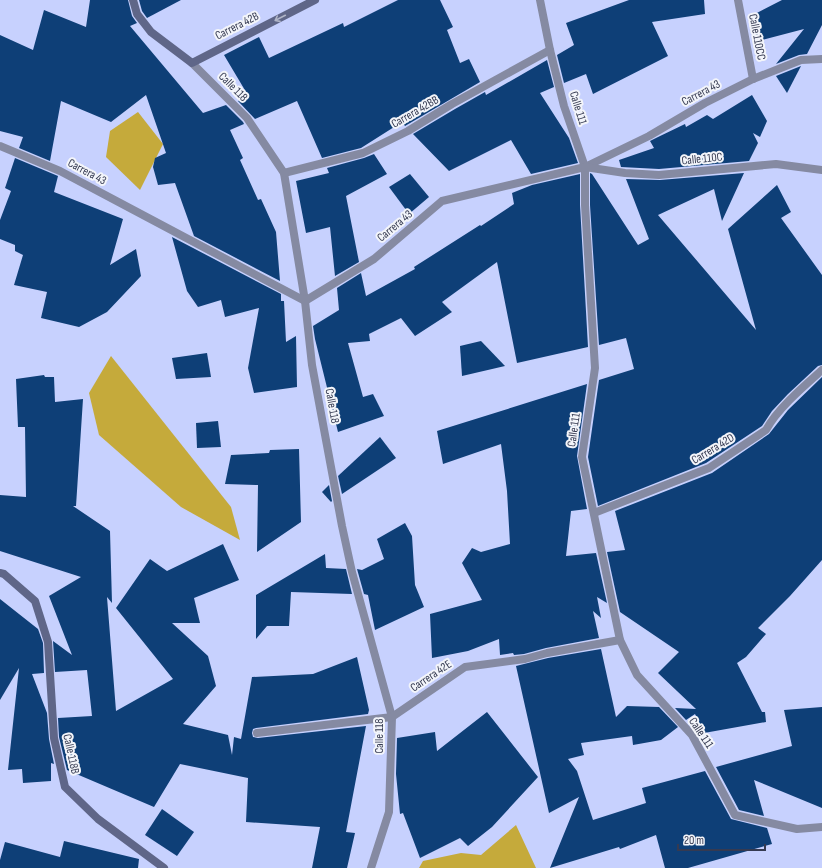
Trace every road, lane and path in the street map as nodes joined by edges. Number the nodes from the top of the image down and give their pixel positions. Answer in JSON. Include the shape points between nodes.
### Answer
{"nodes":[{"id":1,"x":133,"y":0,"type":"edge"},
{"id":2,"x":315,"y":0,"type":"edge"},
{"id":3,"x":540,"y":0,"type":"edge"},
{"id":4,"x":738,"y":0,"type":"edge"},
{"id":5,"x":550,"y":50,"type":"junction"},
{"id":6,"x":822,"y":59,"type":"edge"},
{"id":7,"x":192,"y":63,"type":"junction"},
{"id":8,"x":753,"y":79,"type":"junction"},
{"id":9,"x":0,"y":146,"type":"edge"},
{"id":10,"x":585,"y":167,"type":"junction"},
{"id":11,"x":822,"y":170,"type":"edge"},
{"id":12,"x":284,"y":173,"type":"junction"},
{"id":13,"x":305,"y":301,"type":"junction"},
{"id":14,"x":822,"y":370,"type":"edge"},
{"id":15,"x":594,"y":513,"type":"junction"},
{"id":16,"x":0,"y":573,"type":"edge"},
{"id":17,"x":620,"y":640,"type":"junction"},
{"id":18,"x":392,"y":716,"type":"junction"},
{"id":19,"x":257,"y":733,"type":"dead end"},
{"id":20,"x":822,"y":827,"type":"edge"},
{"id":21,"x":164,"y":868,"type":"edge"},
{"id":22,"x":371,"y":868,"type":"edge"}],
"edges":[{"from":1,"to":7,"type":"street","name":"Calle 118","via":[[137,14],[151,32]]},
{"from":2,"to":7,"type":"street","name":"Carrera 42B","one_way":true},
{"from":3,"to":5,"type":"street","name":"Calle 111"},
{"from":4,"to":8,"type":"street","name":"Calle 110CC"},
{"from":5,"to":10,"type":"street","name":"Calle 111","via":[[564,106]]},
{"from":5,"to":12,"type":"street","name":"Carrera 42BB","via":[[408,131],[363,153]]},
{"from":6,"to":8,"type":"street","name":"Carrera 43","via":[[801,60]]},
{"from":7,"to":12,"type":"street","name":"Calle 118","via":[[247,118]]},
{"from":8,"to":10,"type":"street","name":"Carrera 43","via":[[705,103],[649,136]]},
{"from":9,"to":13,"type":"street","name":"Carrera 43","via":[[60,171]]},
{"from":10,"to":11,"type":"street","name":"Calle 110C","via":[[660,175],[776,164]]},
{"from":10,"to":13,"type":"street","name":"Carrera 43","via":[[442,201],[374,259]]},
{"from":10,"to":15,"type":"street","name":"Calle 111","via":[[595,368],[582,456]]},
{"from":12,"to":13,"type":"street","name":"Calle 118"},
{"from":13,"to":18,"type":"street","name":"Calle 118","via":[[312,365],[342,526],[352,572]]},
{"from":14,"to":15,"type":"street","name":"Carrera 42D","via":[[771,420],[766,430],[709,468]]},
{"from":15,"to":17,"type":"street","name":"Calle 111"},
{"from":16,"to":21,"type":"street","name":"Calle 118B","via":[[35,601],[48,642],[54,738],[65,787],[98,820]]},
{"from":17,"to":18,"type":"street","name":"Carrera 42E","via":[[525,659],[466,667]]},
{"from":17,"to":20,"type":"street","name":"Calle 111","via":[[637,675],[692,736],[735,815],[797,829]]},
{"from":18,"to":19,"type":"street","name":"Carrera 42E"},
{"from":18,"to":22,"type":"street","name":"Calle 118","via":[[389,812]]}]}
